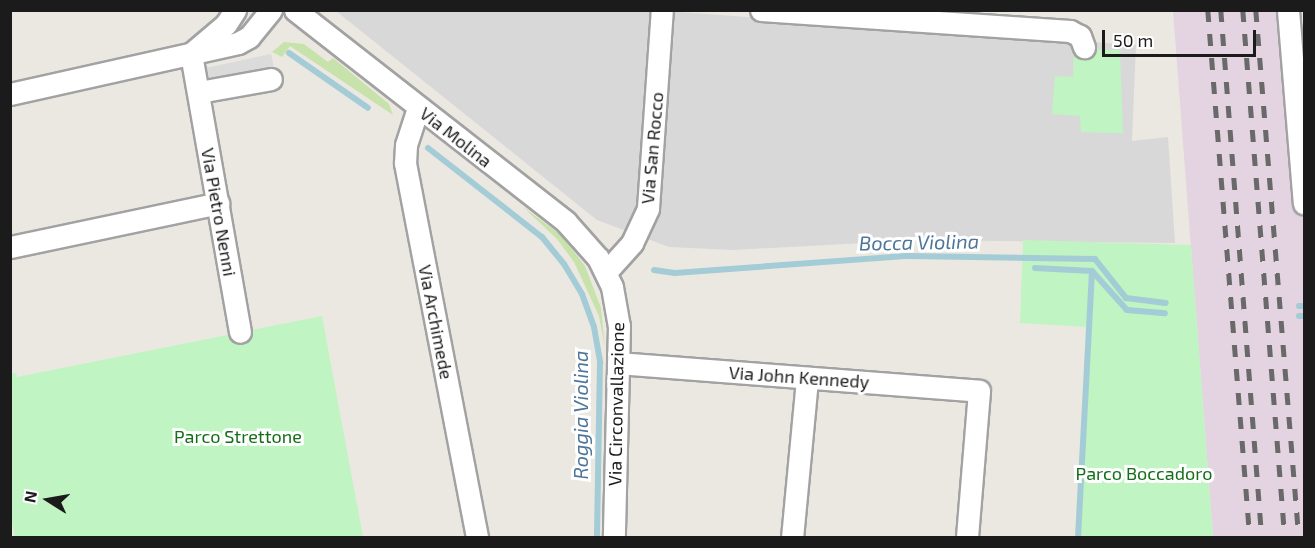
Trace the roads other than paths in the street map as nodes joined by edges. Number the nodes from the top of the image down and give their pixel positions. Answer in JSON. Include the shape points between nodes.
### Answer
{"nodes":[{"id":1,"x":235,"y":10,"type":"edge"},
{"id":2,"x":271,"y":10,"type":"edge"},
{"id":3,"x":295,"y":10,"type":"edge"},
{"id":4,"x":662,"y":10,"type":"edge"},
{"id":5,"x":761,"y":10,"type":"edge"},
{"id":6,"x":1287,"y":10,"type":"edge"},
{"id":7,"x":1084,"y":47,"type":"dead end"},
{"id":8,"x":191,"y":54,"type":"junction"},
{"id":9,"x":271,"y":79,"type":"dead end"},
{"id":10,"x":199,"y":92,"type":"junction"},
{"id":11,"x":10,"y":94,"type":"edge"},
{"id":12,"x":418,"y":108,"type":"junction"},
{"id":13,"x":218,"y":202,"type":"junction"},
{"id":14,"x":1305,"y":203,"type":"edge"},
{"id":15,"x":10,"y":247,"type":"edge"},
{"id":16,"x":606,"y":272,"type":"junction"},
{"id":17,"x":240,"y":332,"type":"dead end"},
{"id":18,"x":618,"y":363,"type":"junction"},
{"id":19,"x":807,"y":378,"type":"junction"},
{"id":20,"x":477,"y":537,"type":"edge"},
{"id":21,"x":614,"y":537,"type":"edge"},
{"id":22,"x":792,"y":537,"type":"edge"},
{"id":23,"x":967,"y":537,"type":"edge"}],
"edges":[{"from":1,"to":8,"type":"street","via":[[226,24]]},
{"from":2,"to":8,"type":"street","via":[[244,40]]},
{"from":3,"to":12,"type":"street","name":"Via Molina"},
{"from":4,"to":16,"type":"street","name":"Via San Rocco","via":[[648,208],[632,243]]},
{"from":5,"to":7,"type":"street","via":[[1073,31]]},
{"from":6,"to":14,"type":"street"},
{"from":8,"to":10,"type":"street","name":"Via Pietro Nenni"},
{"from":8,"to":11,"type":"street"},
{"from":9,"to":10,"type":"street"},
{"from":10,"to":13,"type":"street","name":"Via Pietro Nenni"},
{"from":12,"to":16,"type":"street","name":"Via Molina","via":[[572,228]]},
{"from":12,"to":20,"type":"street","name":"Via Archimede","via":[[406,145],[405,163]]},
{"from":13,"to":15,"type":"street"},
{"from":13,"to":17,"type":"street","name":"Via Pietro Nenni"},
{"from":16,"to":18,"type":"street","name":"Via Circonvallazione","via":[[618,310]]},
{"from":18,"to":19,"type":"street","name":"Via John Kennedy"},
{"from":18,"to":21,"type":"street","name":"Via Circonvallazione"},
{"from":19,"to":22,"type":"street"},
{"from":19,"to":23,"type":"street","name":"Via John Kennedy","via":[[979,391]]}]}
